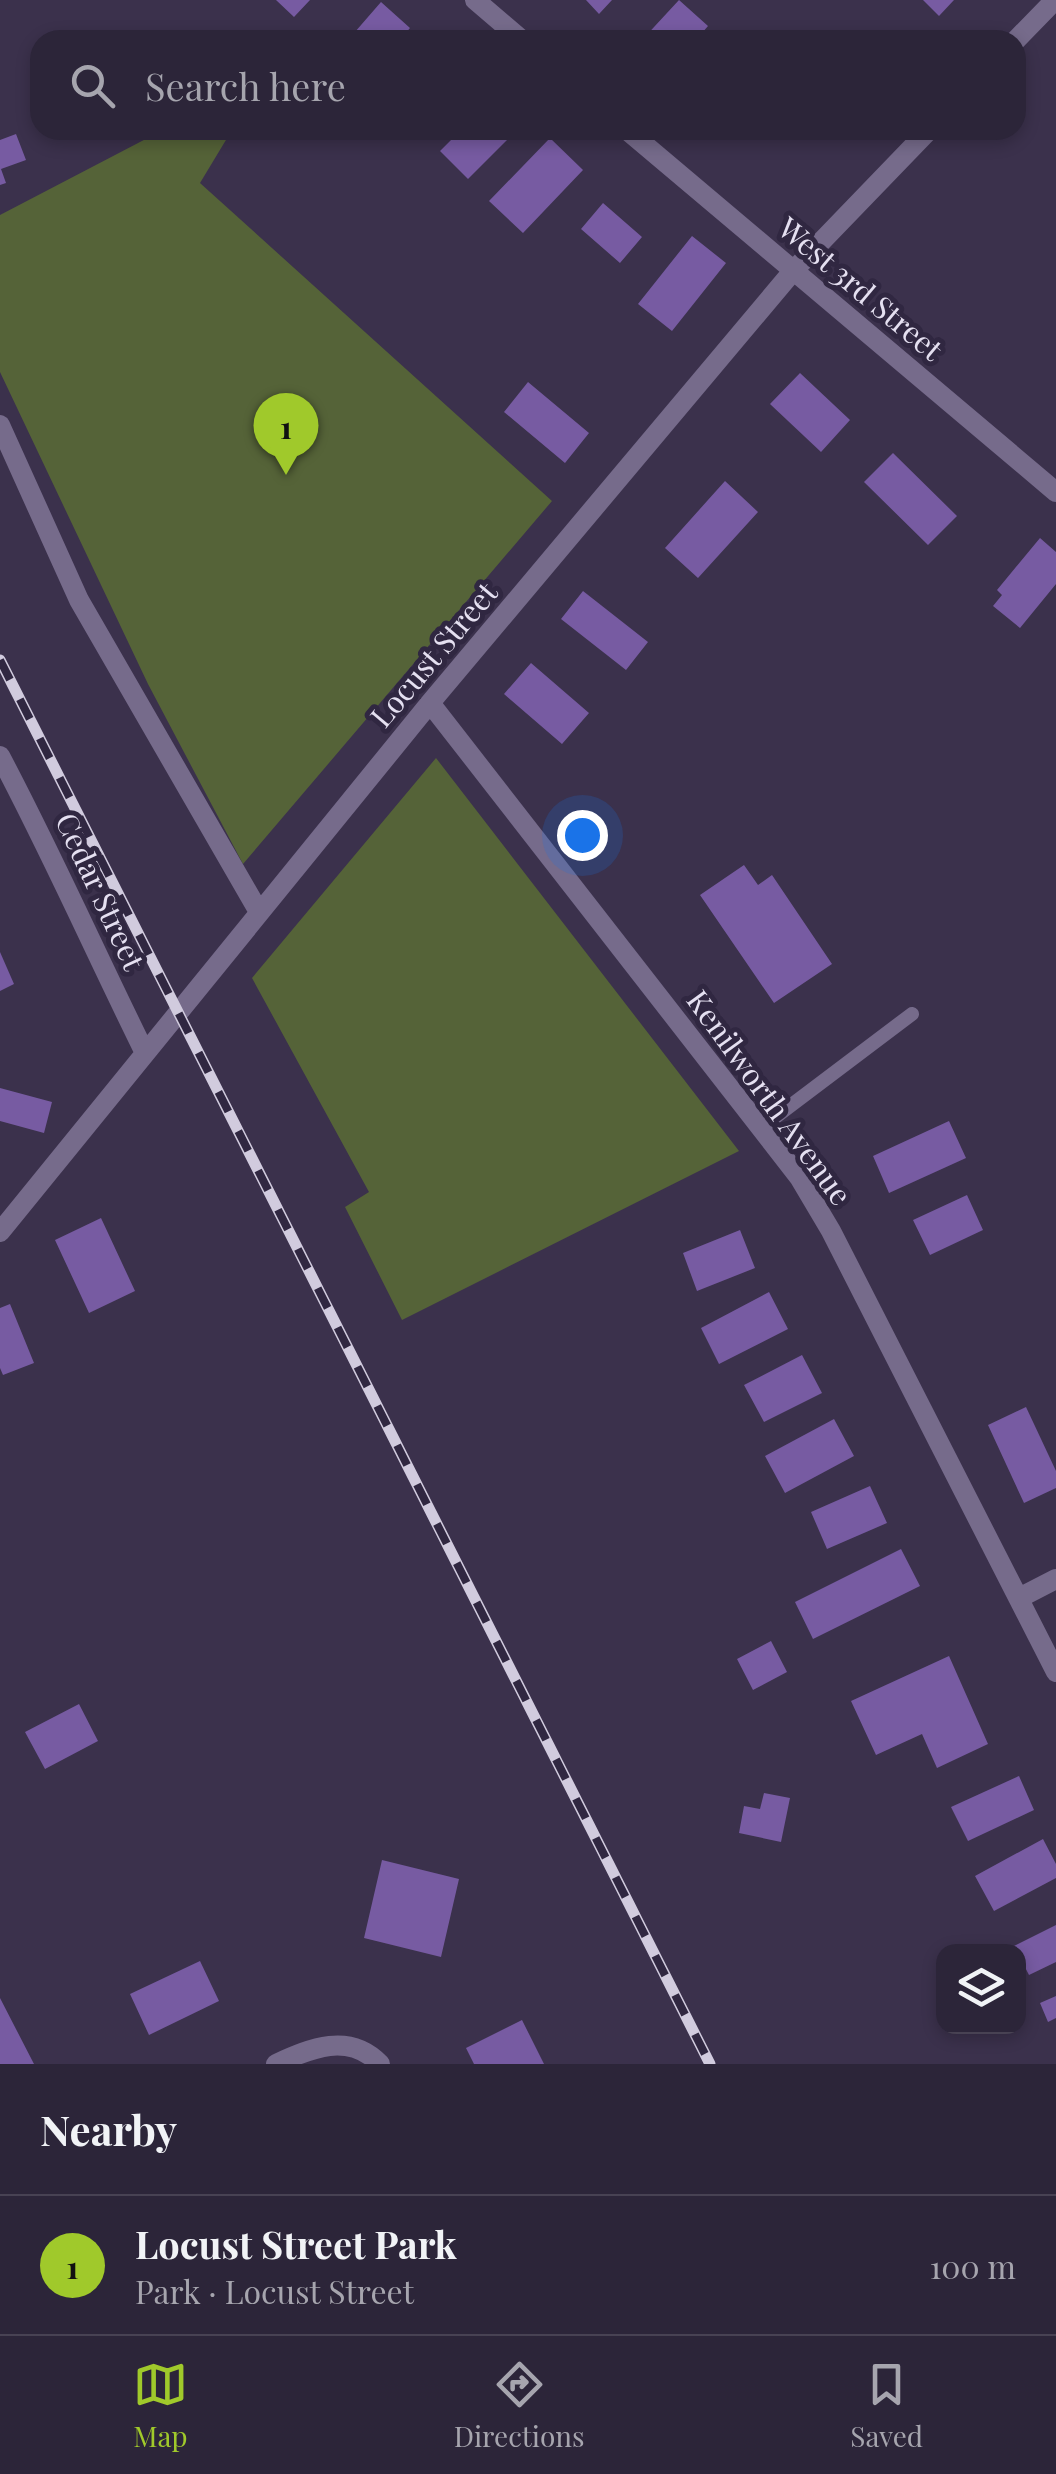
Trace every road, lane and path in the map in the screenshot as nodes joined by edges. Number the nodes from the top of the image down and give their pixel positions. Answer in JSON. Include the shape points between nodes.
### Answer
{"nodes":[{"id":1,"x":475,"y":0,"type":"edge"},
{"id":2,"x":1055,"y":0,"type":"edge"},
{"id":3,"x":510,"y":30,"type":"edge"},
{"id":4,"x":1026,"y":30,"type":"edge"},
{"id":5,"x":640,"y":140,"type":"edge"},
{"id":6,"x":919,"y":140,"type":"edge"},
{"id":7,"x":793,"y":271,"type":"junction"},
{"id":8,"x":0,"y":425,"type":"edge"},
{"id":9,"x":1056,"y":492,"type":"edge"},
{"id":10,"x":430,"y":703,"type":"junction"},
{"id":11,"x":0,"y":756,"type":"edge"},
{"id":12,"x":259,"y":912,"type":"junction"},
{"id":13,"x":912,"y":1014,"type":"dead end"},
{"id":14,"x":146,"y":1053,"type":"junction"},
{"id":15,"x":761,"y":1128,"type":"junction"},
{"id":16,"x":0,"y":1232,"type":"edge"},
{"id":17,"x":1056,"y":1579,"type":"edge"},
{"id":18,"x":1019,"y":1598,"type":"junction"},
{"id":19,"x":1056,"y":1672,"type":"edge"},
{"id":20,"x":276,"y":2064,"type":"edge"},
{"id":21,"x":380,"y":2064,"type":"edge"}],
"edges":[{"from":1,"to":3,"type":"street"},
{"from":2,"to":4,"type":"street"},
{"from":5,"to":7,"type":"street","name":"West 3rd Street"},
{"from":6,"to":7,"type":"street","name":"Locust Street"},
{"from":7,"to":9,"type":"street","name":"West 3rd Street"},
{"from":7,"to":10,"type":"street","name":"Locust Street"},
{"from":8,"to":12,"type":"street","via":[[80,600]]},
{"from":10,"to":12,"type":"street","name":"Locust Street"},
{"from":10,"to":15,"type":"street","name":"Kenilworth Avenue"},
{"from":11,"to":14,"type":"street","name":"Cedar Street"},
{"from":12,"to":14,"type":"street","name":"Locust Street"},
{"from":13,"to":15,"type":"lane"},
{"from":14,"to":16,"type":"street","name":"Locust Street"},
{"from":15,"to":18,"type":"street","name":"Kenilworth Avenue","via":[[831,1231]]},
{"from":17,"to":18,"type":"street"},
{"from":18,"to":19,"type":"street","name":"Kenilworth Avenue"},
{"from":20,"to":21,"type":"street","via":[[346,2044]]}]}
